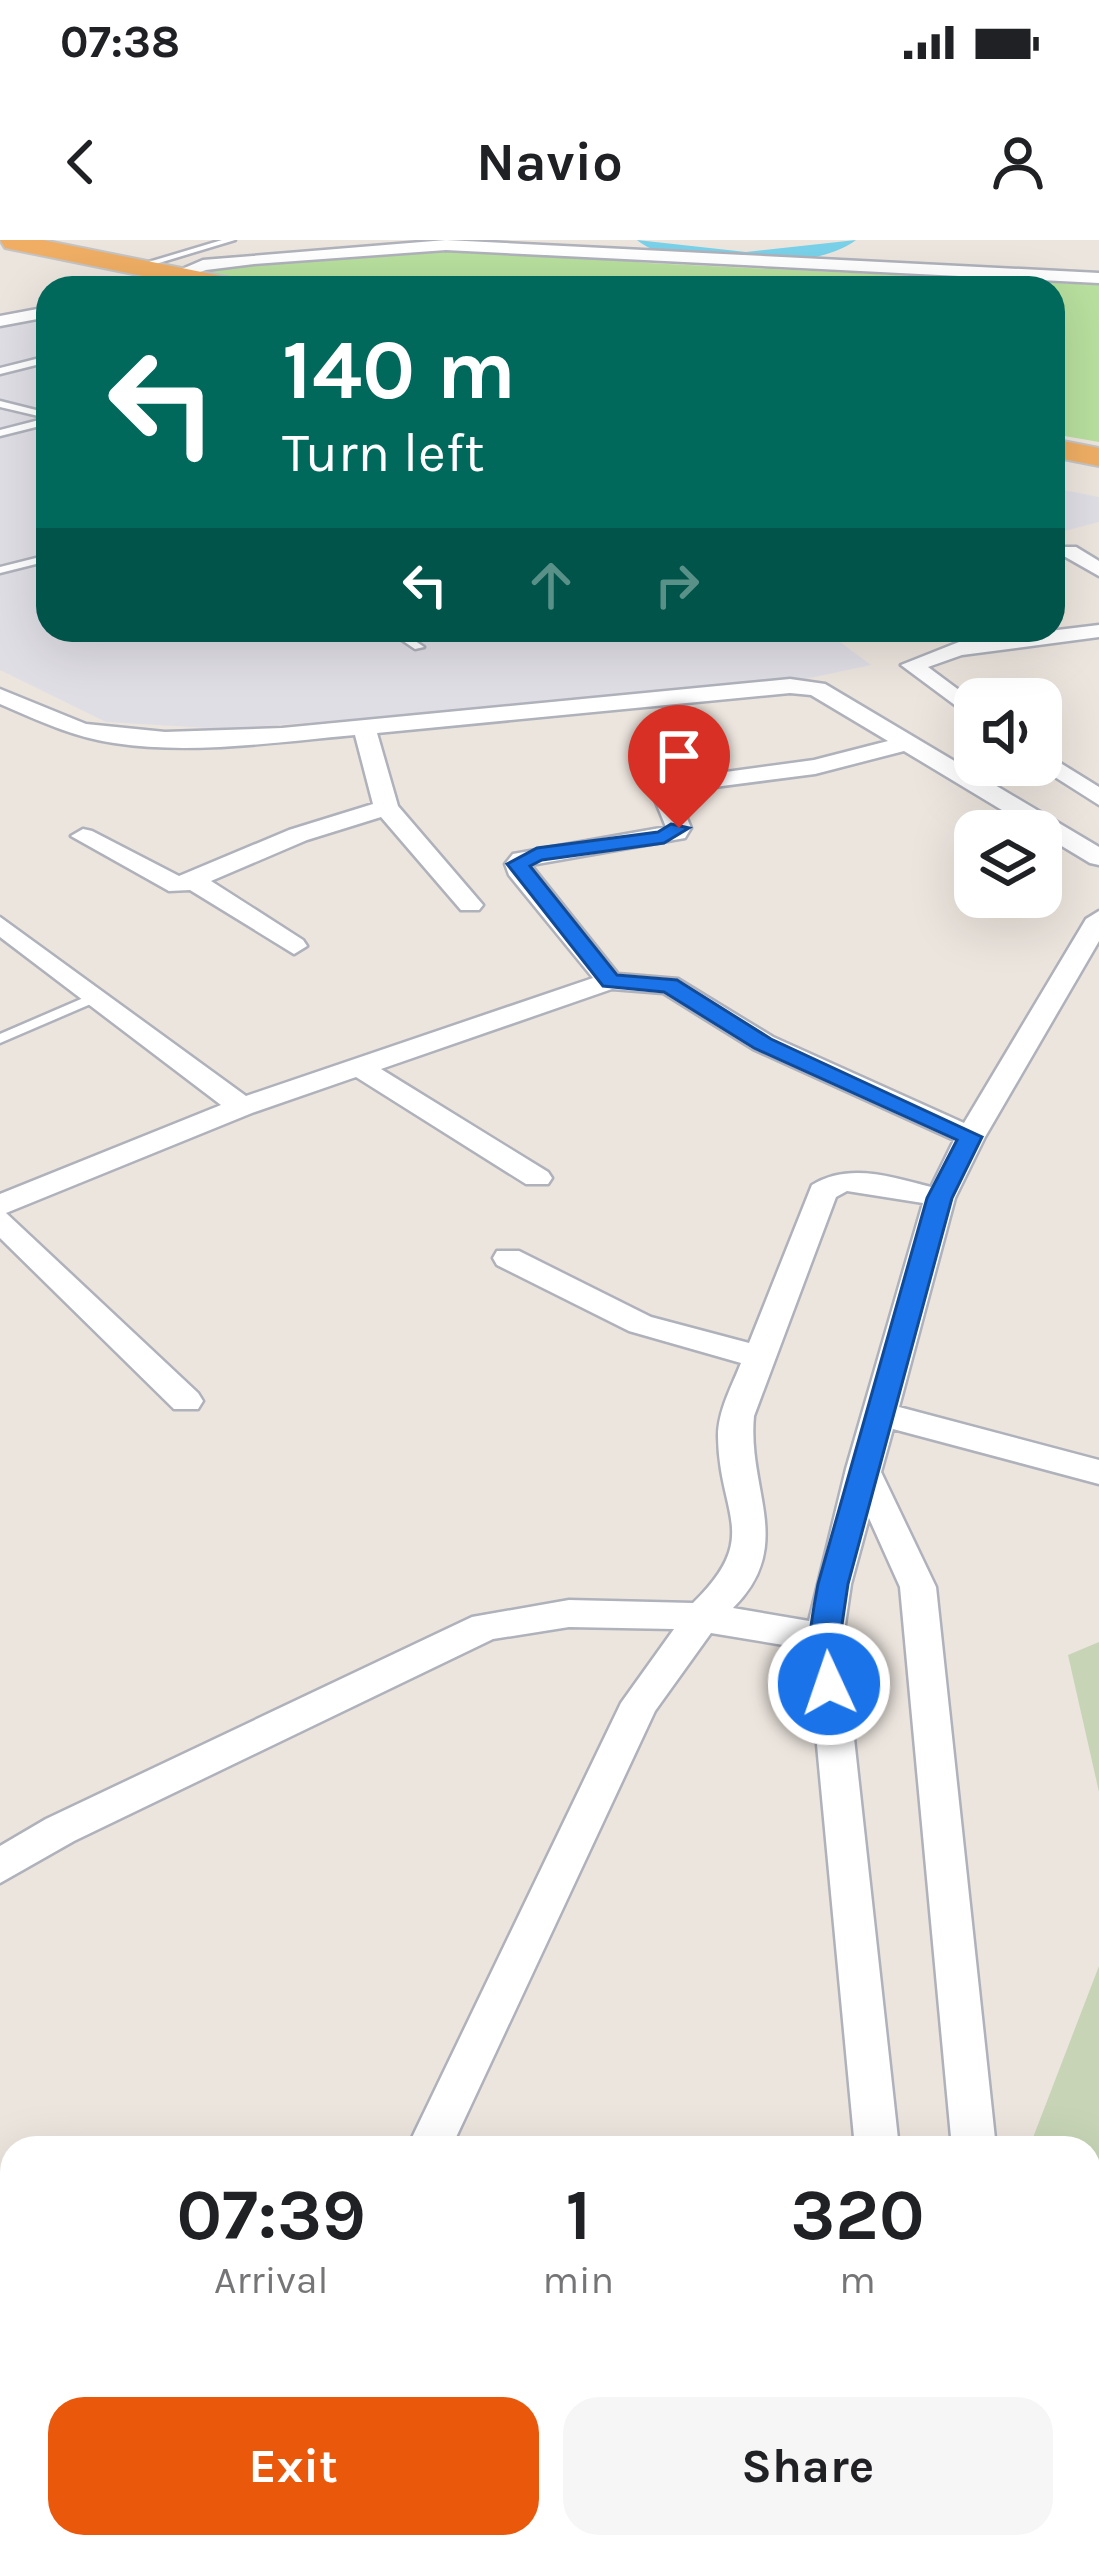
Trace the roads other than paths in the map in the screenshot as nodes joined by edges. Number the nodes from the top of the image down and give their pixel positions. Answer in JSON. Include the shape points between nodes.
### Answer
{"nodes":[{"id":1,"x":5,"y":240,"type":"edge"},
{"id":2,"x":231,"y":240,"type":"edge"},
{"id":3,"x":0,"y":253,"type":"edge"},
{"id":4,"x":130,"y":276,"type":"edge"},
{"id":5,"x":139,"y":276,"type":"edge"},
{"id":6,"x":167,"y":276,"type":"edge"},
{"id":7,"x":173,"y":276,"type":"edge"},
{"id":8,"x":1059,"y":276,"type":"edge"},
{"id":9,"x":1065,"y":276,"type":"edge"},
{"id":10,"x":1099,"y":278,"type":"edge"},
{"id":11,"x":36,"y":314,"type":"edge"},
{"id":12,"x":0,"y":321,"type":"edge"},
{"id":13,"x":36,"y":362,"type":"edge"},
{"id":14,"x":0,"y":371,"type":"edge"},
{"id":15,"x":0,"y":404,"type":"edge"},
{"id":16,"x":36,"y":414,"type":"edge"},
{"id":17,"x":36,"y":422,"type":"edge"},
{"id":18,"x":0,"y":433,"type":"edge"},
{"id":19,"x":1065,"y":450,"type":"edge"},
{"id":20,"x":1099,"y":457,"type":"edge"},
{"id":21,"x":1065,"y":466,"type":"edge"},
{"id":22,"x":1099,"y":473,"type":"edge"},
{"id":23,"x":1069,"y":551,"type":"dead end"},
{"id":24,"x":36,"y":561,"type":"edge"},
{"id":25,"x":0,"y":570,"type":"edge"},
{"id":26,"x":1099,"y":570,"type":"edge"},
{"id":27,"x":1099,"y":631,"type":"edge"},
{"id":28,"x":1065,"y":635,"type":"edge"},
{"id":29,"x":410,"y":642,"type":"edge"},
{"id":30,"x":948,"y":642,"type":"edge"},
{"id":31,"x":1013,"y":642,"type":"edge"},
{"id":32,"x":418,"y":647,"type":"dead end"},
{"id":33,"x":959,"y":649,"type":"junction"},
{"id":34,"x":0,"y":696,"type":"edge"},
{"id":35,"x":954,"y":697,"type":"edge"},
{"id":36,"x":364,"y":727,"type":"junction"},
{"id":37,"x":912,"y":742,"type":"junction"},
{"id":38,"x":1062,"y":772,"type":"edge"},
{"id":39,"x":1099,"y":798,"type":"edge"},
{"id":40,"x":386,"y":808,"type":"junction"},
{"id":41,"x":83,"y":836,"type":"dead end"},
{"id":42,"x":1099,"y":858,"type":"edge"},
{"id":43,"x":193,"y":881,"type":"junction"},
{"id":44,"x":470,"y":905,"type":"dead end"},
{"id":45,"x":1099,"y":919,"type":"edge"},
{"id":46,"x":0,"y":925,"type":"edge"},
{"id":47,"x":293,"y":946,"type":"dead end"},
{"id":48,"x":610,"y":981,"type":"junction"},
{"id":49,"x":95,"y":997,"type":"junction"},
{"id":50,"x":0,"y":1039,"type":"edge"},
{"id":51,"x":359,"y":1067,"type":"junction"},
{"id":52,"x":242,"y":1107,"type":"junction"},
{"id":53,"x":970,"y":1137,"type":"junction"},
{"id":54,"x":537,"y":1178,"type":"dead end"},
{"id":55,"x":940,"y":1198,"type":"junction"},
{"id":56,"x":0,"y":1205,"type":"edge"},
{"id":57,"x":0,"y":1220,"type":"edge"},
{"id":58,"x":508,"y":1258,"type":"dead end"},
{"id":59,"x":756,"y":1356,"type":"junction"},
{"id":60,"x":186,"y":1401,"type":"dead end"},
{"id":61,"x":881,"y":1414,"type":"junction"},
{"id":62,"x":863,"y":1469,"type":"junction"},
{"id":63,"x":1099,"y":1472,"type":"edge"},
{"id":64,"x":704,"y":1615,"type":"junction"},
{"id":65,"x":824,"y":1638,"type":"junction"},
{"id":66,"x":0,"y":1866,"type":"edge"},
{"id":67,"x":435,"y":2136,"type":"edge"},
{"id":68,"x":876,"y":2136,"type":"edge"},
{"id":69,"x":973,"y":2136,"type":"edge"}],
"edges":[{"from":1,"to":5,"type":"highway"},
{"from":2,"to":6,"type":"lane"},
{"from":3,"to":4,"type":"highway"},
{"from":7,"to":8,"type":"street","via":[[278,256],[446,245]]},
{"from":9,"to":10,"type":"street"},
{"from":11,"to":12,"type":"street"},
{"from":13,"to":14,"type":"lane"},
{"from":15,"to":16,"type":"lane"},
{"from":17,"to":18,"type":"lane"},
{"from":19,"to":20,"type":"highway"},
{"from":21,"to":22,"type":"highway"},
{"from":23,"to":26,"type":"street"},
{"from":24,"to":25,"type":"lane"},
{"from":27,"to":28,"type":"street"},
{"from":29,"to":32,"type":"lane"},
{"from":30,"to":33,"type":"street"},
{"from":31,"to":33,"type":"street"},
{"from":33,"to":35,"type":"street","via":[[912,665]]},
{"from":34,"to":36,"type":"street","via":[[116,737]]},
{"from":36,"to":37,"type":"street","via":[[790,686],[818,689]]},
{"from":36,"to":40,"type":"street"},
{"from":37,"to":42,"type":"street"},
{"from":37,"to":48,"type":"street","via":[[814,767],[668,786],[676,833],[522,859],[522,875]]},
{"from":38,"to":39,"type":"street"},
{"from":40,"to":43,"type":"street"},
{"from":40,"to":44,"type":"street"},
{"from":41,"to":43,"type":"street","via":[[168,885]]},
{"from":43,"to":47,"type":"street"},
{"from":45,"to":53,"type":"street"},
{"from":46,"to":49,"type":"street"},
{"from":48,"to":51,"type":"street"},
{"from":48,"to":53,"type":"street","via":[[669,985],[763,1043]]},
{"from":49,"to":50,"type":"lane"},
{"from":49,"to":52,"type":"street"},
{"from":51,"to":52,"type":"street"},
{"from":51,"to":54,"type":"street"},
{"from":52,"to":56,"type":"street"},
{"from":53,"to":55,"type":"street"},
{"from":55,"to":59,"type":"street","via":[[830,1185]]},
{"from":55,"to":61,"type":"street"},
{"from":57,"to":60,"type":"street"},
{"from":58,"to":59,"type":"street","via":[[640,1324]]},
{"from":59,"to":64,"type":"street","via":[[735,1436],[751,1544],[738,1581]]},
{"from":61,"to":62,"type":"street"},
{"from":61,"to":63,"type":"street"},
{"from":62,"to":65,"type":"street"},
{"from":62,"to":69,"type":"street","via":[[918,1587]]},
{"from":64,"to":65,"type":"street"},
{"from":64,"to":66,"type":"street","via":[[558,1613],[485,1627]]},
{"from":64,"to":67,"type":"street","via":[[640,1703]]},
{"from":65,"to":68,"type":"street"}]}
